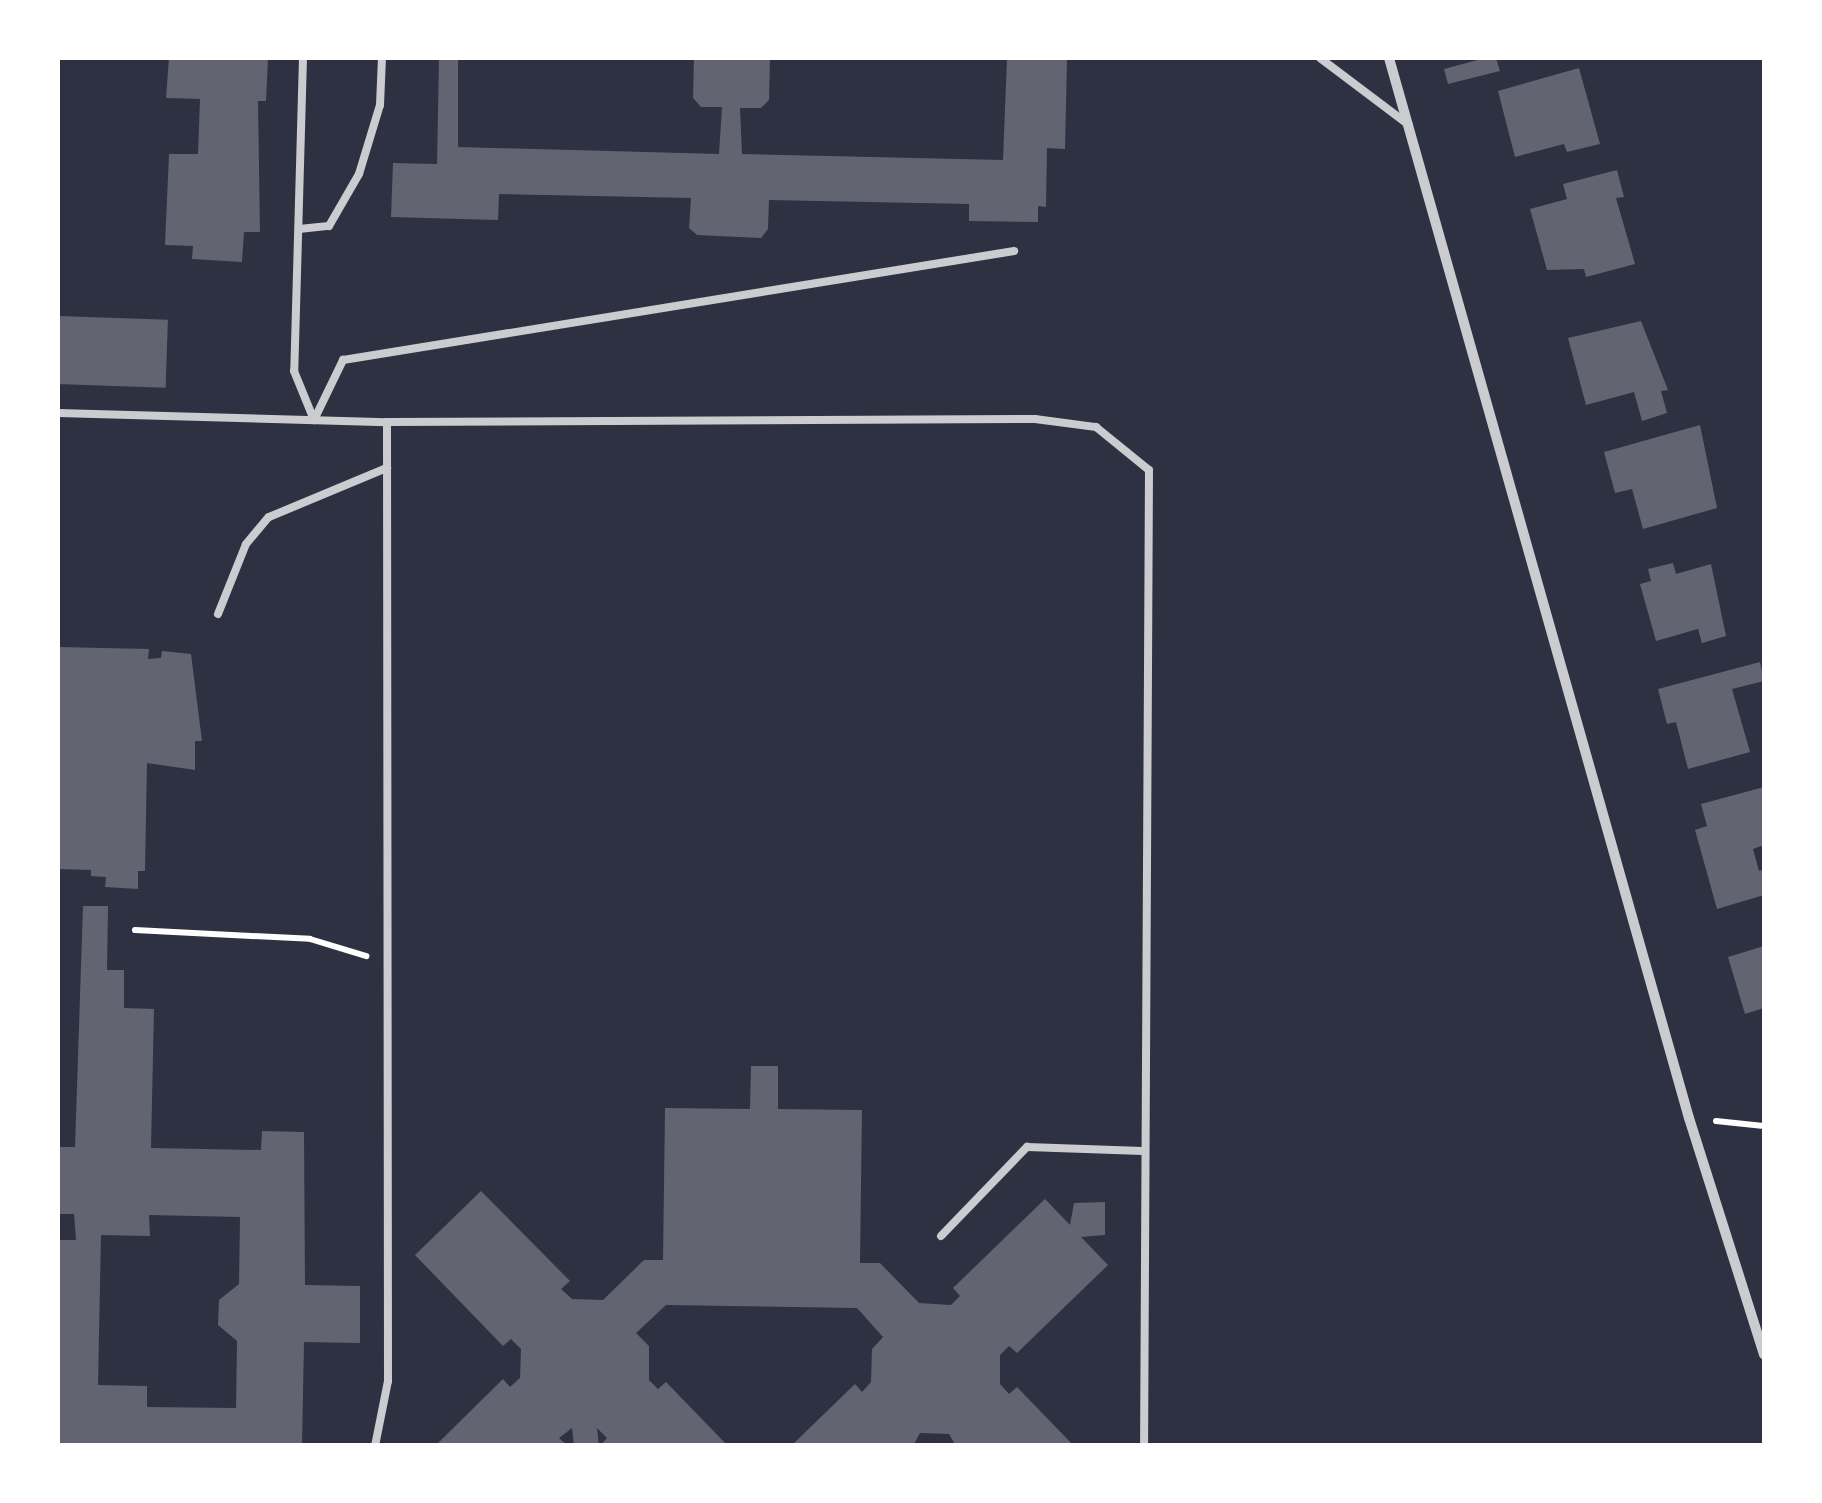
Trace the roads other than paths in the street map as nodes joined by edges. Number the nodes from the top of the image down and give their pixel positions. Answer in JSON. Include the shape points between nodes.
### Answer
{"nodes":[{"id":1,"x":304,"y":58,"type":"edge"},
{"id":2,"x":382,"y":58,"type":"edge"},
{"id":3,"x":1320,"y":58,"type":"edge"},
{"id":4,"x":1389,"y":58,"type":"edge"},
{"id":5,"x":1408,"y":125,"type":"junction"},
{"id":6,"x":300,"y":229,"type":"junction"},
{"id":7,"x":1014,"y":251,"type":"dead end"},
{"id":8,"x":58,"y":413,"type":"edge"},
{"id":9,"x":314,"y":420,"type":"junction"},
{"id":10,"x":387,"y":422,"type":"junction"},
{"id":11,"x":387,"y":468,"type":"junction"},
{"id":12,"x":218,"y":614,"type":"dead end"},
{"id":13,"x":1143,"y":1151,"type":"junction"},
{"id":14,"x":941,"y":1236,"type":"dead end"},
{"id":15,"x":1764,"y":1354,"type":"edge"},
{"id":16,"x":375,"y":1446,"type":"edge"},
{"id":17,"x":1144,"y":1446,"type":"edge"}],
"edges":[{"from":1,"to":6,"type":"lane"},
{"from":2,"to":6,"type":"lane","via":[[380,105],[359,174],[330,226]]},
{"from":3,"to":5,"type":"lane"},
{"from":4,"to":5,"type":"street"},
{"from":5,"to":15,"type":"street","via":[[1689,1118]]},
{"from":6,"to":9,"type":"lane","via":[[294,371]]},
{"from":7,"to":9,"type":"lane","via":[[342,360]]},
{"from":8,"to":9,"type":"lane"},
{"from":9,"to":10,"type":"lane"},
{"from":10,"to":11,"type":"lane"},
{"from":10,"to":13,"type":"lane","via":[[1035,420],[1096,427],[1149,470]]},
{"from":11,"to":12,"type":"lane","via":[[269,517],[246,544]]},
{"from":11,"to":16,"type":"lane","via":[[388,1381]]},
{"from":13,"to":14,"type":"lane","via":[[1027,1147]]},
{"from":13,"to":17,"type":"lane"}]}
